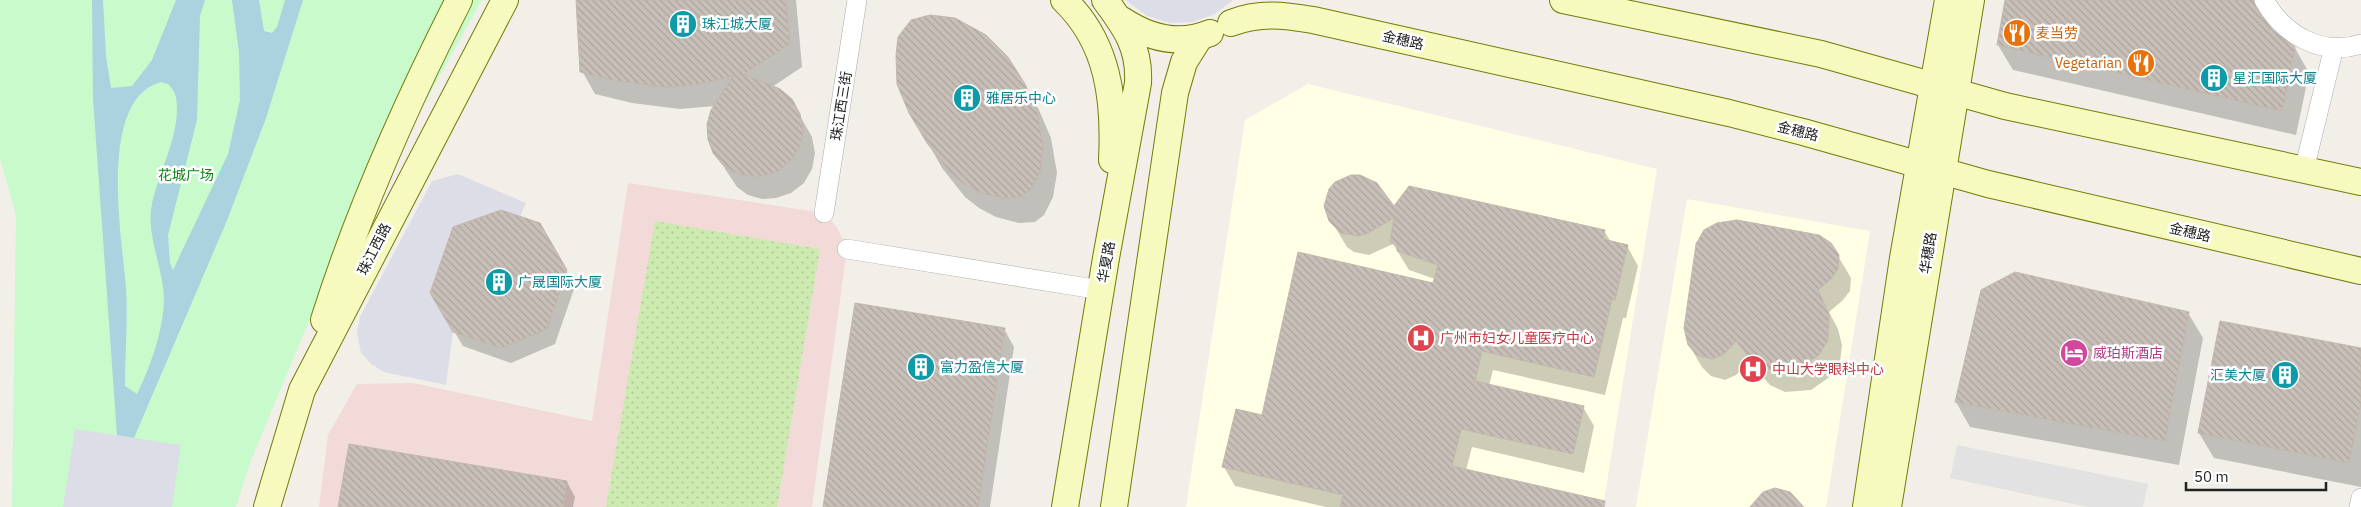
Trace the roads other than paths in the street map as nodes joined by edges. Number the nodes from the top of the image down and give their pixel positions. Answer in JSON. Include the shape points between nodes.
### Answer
{"nodes":[{"id":1,"x":459,"y":0,"type":"edge"},
{"id":2,"x":505,"y":0,"type":"edge"},
{"id":3,"x":857,"y":0,"type":"edge"},
{"id":4,"x":1064,"y":0,"type":"edge"},
{"id":5,"x":1105,"y":0,"type":"edge"},
{"id":6,"x":1252,"y":0,"type":"edge"},
{"id":7,"x":1564,"y":0,"type":"edge"},
{"id":8,"x":1948,"y":0,"type":"edge"},
{"id":9,"x":1971,"y":0,"type":"edge"},
{"id":10,"x":2264,"y":0,"type":"edge"},
{"id":11,"x":1309,"y":10,"type":"edge"},
{"id":12,"x":1122,"y":20,"type":"junction"},
{"id":13,"x":1231,"y":23,"type":"junction"},
{"id":14,"x":1199,"y":38,"type":"junction"},
{"id":15,"x":2361,"y":44,"type":"edge"},
{"id":16,"x":2334,"y":47,"type":"junction"},
{"id":17,"x":1944,"y":91,"type":"junction"},
{"id":18,"x":1132,"y":124,"type":"junction"},
{"id":19,"x":1168,"y":131,"type":"junction"},
{"id":20,"x":1930,"y":169,"type":"junction"},
{"id":21,"x":2304,"y":170,"type":"junction"},
{"id":22,"x":2361,"y":182,"type":"edge"},
{"id":23,"x":824,"y":212,"type":"dead end"},
{"id":24,"x":847,"y":249,"type":"dead end"},
{"id":25,"x":1106,"y":258,"type":"junction"},
{"id":26,"x":2361,"y":271,"type":"edge"},
{"id":27,"x":1101,"y":290,"type":"junction"},
{"id":28,"x":302,"y":390,"type":"junction"},
{"id":29,"x":2361,"y":498,"type":"edge"},
{"id":30,"x":267,"y":507,"type":"edge"},
{"id":31,"x":1065,"y":507,"type":"edge"},
{"id":32,"x":1114,"y":507,"type":"edge"},
{"id":33,"x":1866,"y":507,"type":"edge"},
{"id":34,"x":1888,"y":507,"type":"edge"},
{"id":35,"x":2359,"y":507,"type":"edge"}],
"edges":[{"from":1,"to":28,"type":"main road","via":[[391,141],[360,216]]},
{"from":2,"to":28,"type":"main road","name":"珠江西路"},
{"from":3,"to":23,"type":"street","name":"珠江西三街"},
{"from":4,"to":25,"type":"main road","via":[[1084,21],[1095,41],[1110,89],[1114,116]]},
{"from":5,"to":12,"type":"main road","name":"华夏路"},
{"from":6,"to":13,"type":"main road","name":"华夏路"},
{"from":7,"to":17,"type":"main road","via":[[1821,54]]},
{"from":8,"to":17,"type":"main road","name":"华穗路"},
{"from":9,"to":17,"type":"main road","name":"华穗路"},
{"from":10,"to":16,"type":"street","via":[[2279,22],[2299,38]]},
{"from":11,"to":13,"type":"main road","name":"金穗路","via":[[1244,18]]},
{"from":11,"to":20,"type":"main road","name":"金穗路","via":[[1819,136]]},
{"from":12,"to":14,"type":"main road","name":"华夏路","via":[[1155,37],[1169,40]]},
{"from":12,"to":18,"type":"main road","name":"华夏路","via":[[1139,68]]},
{"from":13,"to":14,"type":"main road","name":"华夏路"},
{"from":14,"to":19,"type":"main road","via":[[1179,75]]},
{"from":15,"to":16,"type":"street"},
{"from":16,"to":21,"type":"street"},
{"from":17,"to":20,"type":"main road","name":"华穗路"},
{"from":17,"to":21,"type":"main road"},
{"from":18,"to":19,"type":"main road"},
{"from":18,"to":25,"type":"main road","name":"华夏路"},
{"from":19,"to":32,"type":"main road"},
{"from":20,"to":26,"type":"main road","name":"金穗路"},
{"from":20,"to":33,"type":"main road","name":"华穗路"},
{"from":20,"to":34,"type":"main road","name":"华穗路"},
{"from":21,"to":22,"type":"main road"},
{"from":24,"to":27,"type":"street"},
{"from":25,"to":27,"type":"main road","name":"华夏路"},
{"from":27,"to":31,"type":"main road","name":"华夏路"},
{"from":28,"to":30,"type":"main road","name":"珠江西路"},
{"from":29,"to":35,"type":"street"}]}
